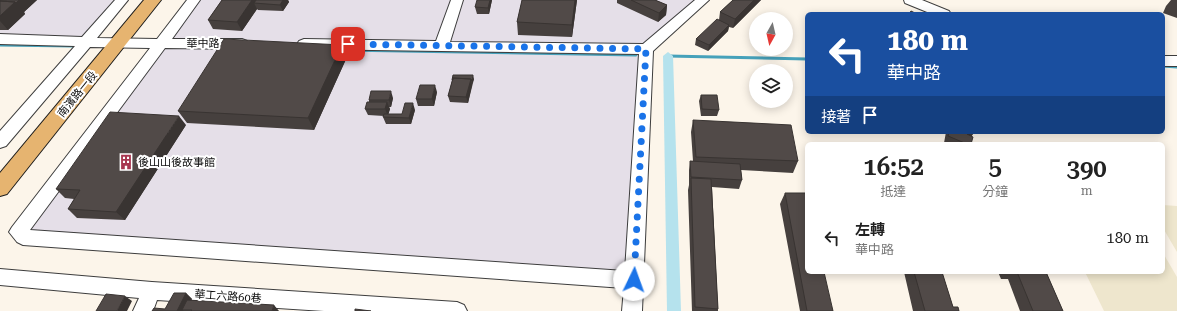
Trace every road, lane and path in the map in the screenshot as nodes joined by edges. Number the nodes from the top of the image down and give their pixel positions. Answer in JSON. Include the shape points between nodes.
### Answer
{"nodes":[{"id":1,"x":122,"y":0,"type":"edge"},
{"id":2,"x":143,"y":0,"type":"edge"},
{"id":3,"x":153,"y":0,"type":"edge"},
{"id":4,"x":194,"y":0,"type":"edge"},
{"id":5,"x":457,"y":0,"type":"edge"},
{"id":6,"x":703,"y":0,"type":"edge"},
{"id":7,"x":910,"y":0,"type":"edge"},
{"id":8,"x":939,"y":12,"type":"edge"},
{"id":9,"x":0,"y":40,"type":"edge"},
{"id":10,"x":85,"y":42,"type":"junction"},
{"id":11,"x":113,"y":43,"type":"junction"},
{"id":12,"x":162,"y":43,"type":"junction"},
{"id":13,"x":258,"y":44,"type":"edge"},
{"id":14,"x":290,"y":44,"type":"edge"},
{"id":15,"x":442,"y":45,"type":"junction"},
{"id":16,"x":646,"y":49,"type":"junction"},
{"id":17,"x":1165,"y":61,"type":"edge"},
{"id":18,"x":1177,"y":61,"type":"edge"},
{"id":19,"x":0,"y":142,"type":"edge"},
{"id":20,"x":0,"y":172,"type":"edge"},
{"id":21,"x":0,"y":188,"type":"edge"},
{"id":22,"x":0,"y":277,"type":"edge"},
{"id":23,"x":634,"y":280,"type":"junction"},
{"id":24,"x":152,"y":291,"type":"junction"},
{"id":25,"x":291,"y":306,"type":"edge"},
{"id":26,"x":143,"y":311,"type":"edge"},
{"id":27,"x":455,"y":311,"type":"edge"},
{"id":28,"x":632,"y":311,"type":"edge"}],
"edges":[{"from":1,"to":10,"type":"street"},
{"from":2,"to":11,"type":"main road","name":"南濱路一段"},
{"from":3,"to":11,"type":"main road","name":"南濱路一段"},
{"from":4,"to":12,"type":"street"},
{"from":5,"to":15,"type":"street"},
{"from":6,"to":16,"type":"street"},
{"from":7,"to":8,"type":"street"},
{"from":9,"to":10,"type":"street","name":"華中路"},
{"from":10,"to":11,"type":"street","name":"華中路"},
{"from":10,"to":19,"type":"street"},
{"from":11,"to":12,"type":"street","name":"華中路"},
{"from":11,"to":20,"type":"main road","name":"南濱路一段"},
{"from":11,"to":21,"type":"main road","name":"南濱路一段"},
{"from":12,"to":13,"type":"street","name":"華中路"},
{"from":12,"to":23,"type":"street","via":[[18,232],[23,237]]},
{"from":14,"to":15,"type":"street"},
{"from":15,"to":16,"type":"street"},
{"from":16,"to":23,"type":"street"},
{"from":17,"to":18,"type":"street"},
{"from":22,"to":24,"type":"street","name":"華工六路60巷"},
{"from":23,"to":28,"type":"street"},
{"from":24,"to":25,"type":"street","name":"華工六路60巷"},
{"from":24,"to":26,"type":"street"},
{"from":25,"to":27,"type":"street","name":"華工六路60巷"}]}
